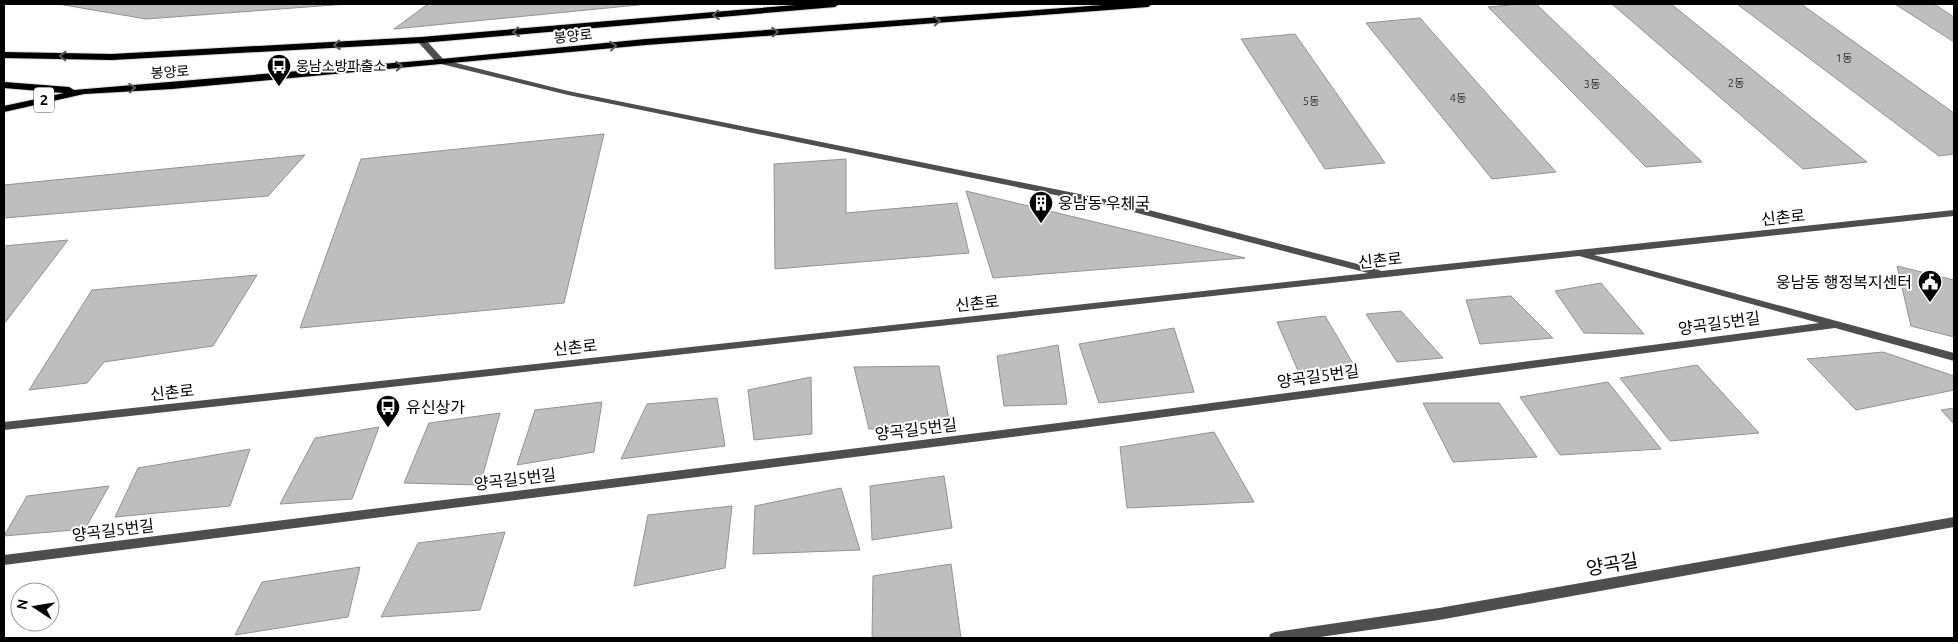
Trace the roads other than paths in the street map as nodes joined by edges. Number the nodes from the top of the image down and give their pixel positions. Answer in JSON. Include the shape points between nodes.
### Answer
{"nodes":[{"id":1,"x":835,"y":4,"type":"edge"},
{"id":2,"x":1148,"y":4,"type":"edge"},
{"id":3,"x":421,"y":40,"type":"junction"},
{"id":4,"x":4,"y":54,"type":"edge"},
{"id":5,"x":441,"y":62,"type":"junction"},
{"id":6,"x":4,"y":85,"type":"edge"},
{"id":7,"x":84,"y":91,"type":"junction"},
{"id":8,"x":4,"y":109,"type":"edge"},
{"id":9,"x":1954,"y":213,"type":"edge"},
{"id":10,"x":1578,"y":254,"type":"junction"},
{"id":11,"x":1384,"y":274,"type":"junction"},
{"id":12,"x":1833,"y":324,"type":"junction"},
{"id":13,"x":1954,"y":357,"type":"edge"},
{"id":14,"x":4,"y":426,"type":"edge"},
{"id":15,"x":1954,"y":522,"type":"edge"},
{"id":16,"x":4,"y":560,"type":"edge"},
{"id":17,"x":1275,"y":638,"type":"edge"}],
"edges":[{"from":1,"to":3,"type":"main road","name":"봉양로","one_way":true},
{"from":5,"to":2,"type":"main road","name":"봉양로","one_way":true,"via":[[646,42]]},
{"from":3,"to":4,"type":"main road","name":"봉양로","one_way":true,"via":[[112,57]]},
{"from":3,"to":5,"type":"street"},
{"from":7,"to":5,"type":"main road","name":"봉양로","one_way":true},
{"from":5,"to":11,"type":"street","via":[[568,93],[1114,204]]},
{"from":6,"to":7,"type":"main road"},
{"from":7,"to":8,"type":"main road","name":"봉양로","number":"2"},
{"from":9,"to":10,"type":"street","name":"신촌로"},
{"from":10,"to":11,"type":"street","name":"신촌로"},
{"from":10,"to":12,"type":"street"},
{"from":11,"to":14,"type":"street","name":"신촌로"},
{"from":12,"to":13,"type":"street"},
{"from":12,"to":16,"type":"street","name":"양곡길5번길","via":[[1100,422]]},
{"from":15,"to":17,"type":"street","name":"양곡길","via":[[1439,614]]}]}
